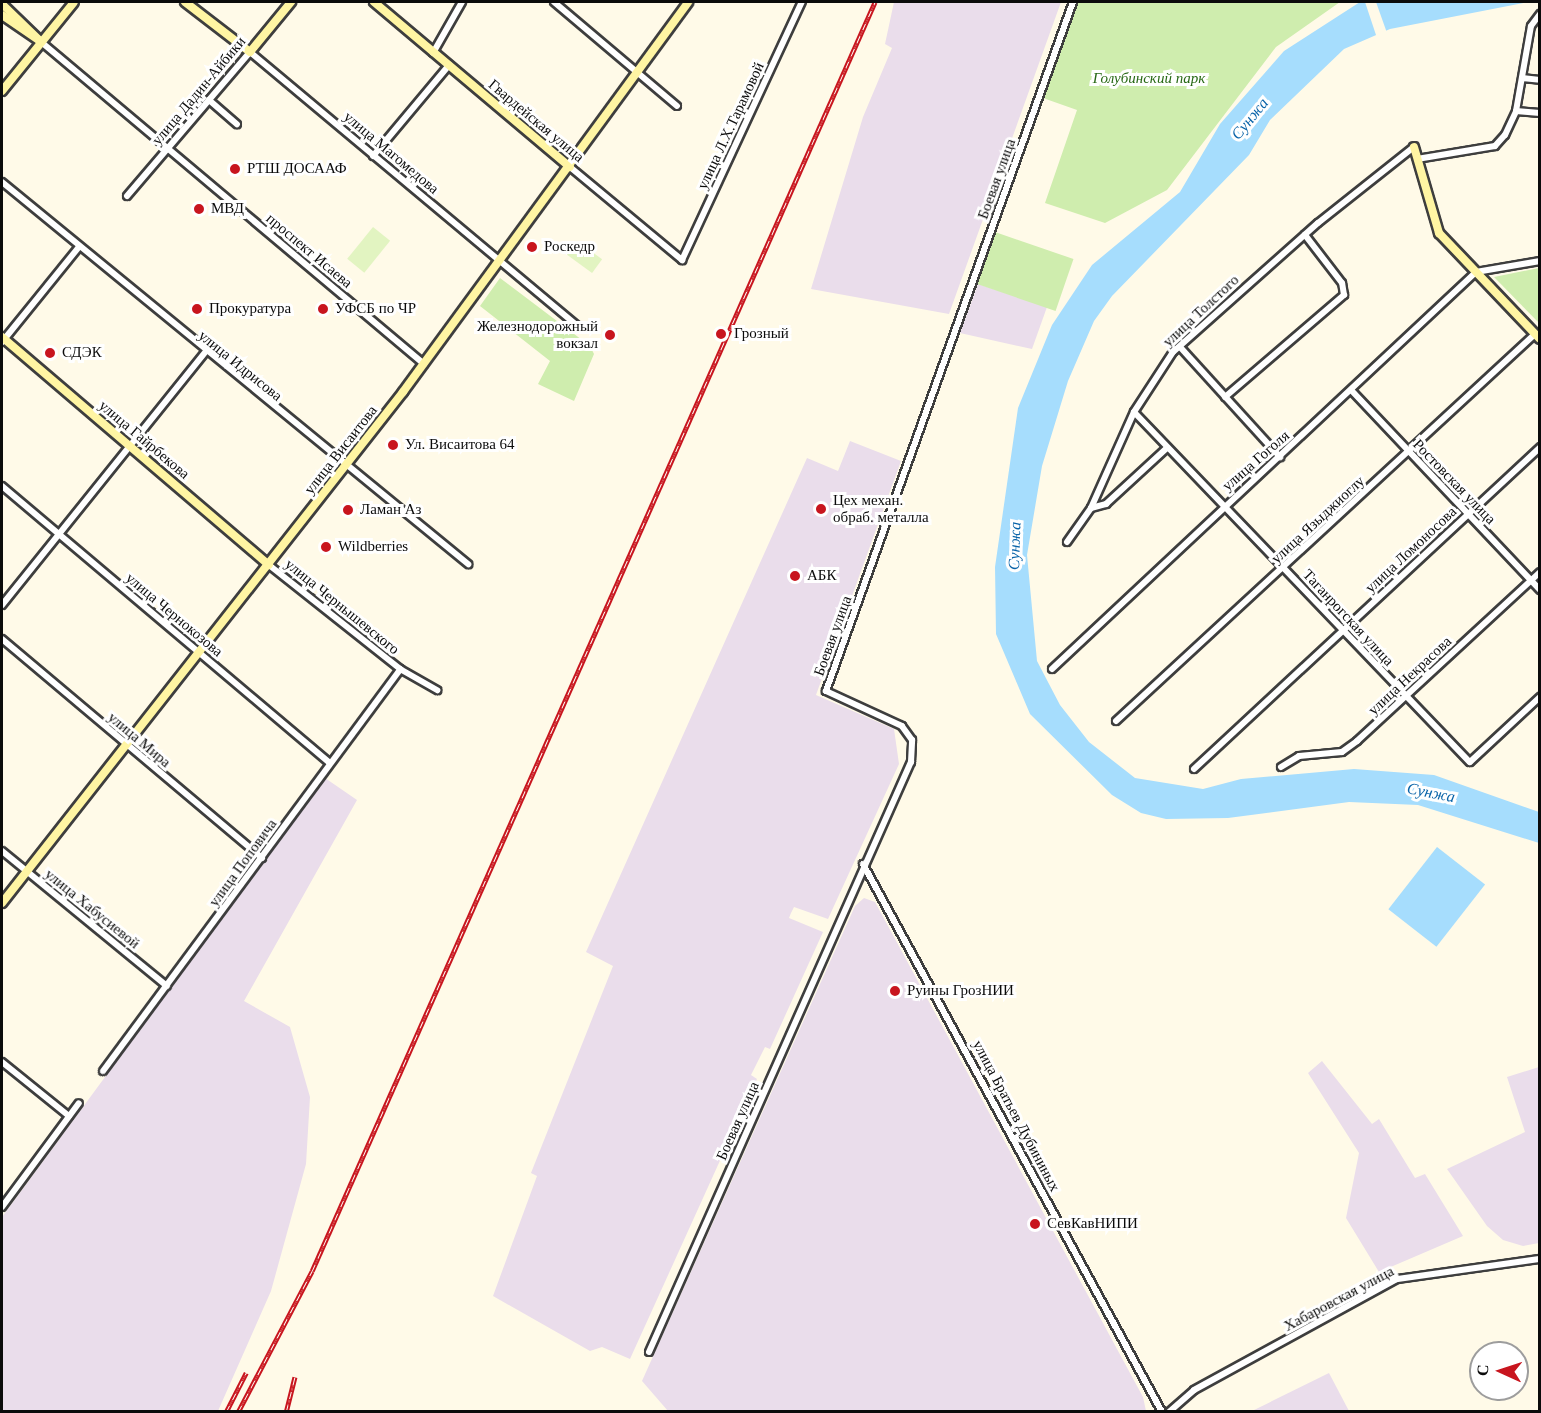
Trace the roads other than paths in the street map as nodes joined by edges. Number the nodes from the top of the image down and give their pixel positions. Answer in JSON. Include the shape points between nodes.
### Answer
{"nodes":[{"id":1,"x":74,"y":2,"type":"edge"},
{"id":2,"x":185,"y":2,"type":"edge"},
{"id":3,"x":291,"y":2,"type":"edge"},
{"id":4,"x":374,"y":2,"type":"edge"},
{"id":5,"x":462,"y":2,"type":"edge"},
{"id":6,"x":554,"y":2,"type":"edge"},
{"id":7,"x":688,"y":2,"type":"edge"},
{"id":8,"x":802,"y":2,"type":"edge"},
{"id":9,"x":1072,"y":2,"type":"edge"},
{"id":10,"x":2,"y":4,"type":"edge"},
{"id":11,"x":1539,"y":14,"type":"edge"},
{"id":12,"x":2,"y":15,"type":"edge"},
{"id":13,"x":40,"y":41,"type":"junction"},
{"id":14,"x":250,"y":52,"type":"junction"},
{"id":15,"x":433,"y":53,"type":"junction"},
{"id":16,"x":448,"y":66,"type":"junction"},
{"id":17,"x":635,"y":75,"type":"junction"},
{"id":18,"x":1522,"y":78,"type":"junction"},
{"id":19,"x":1539,"y":80,"type":"edge"},
{"id":20,"x":2,"y":91,"type":"edge"},
{"id":21,"x":209,"y":100,"type":"junction"},
{"id":22,"x":677,"y":106,"type":"dead end"},
{"id":23,"x":1516,"y":111,"type":"junction"},
{"id":24,"x":1539,"y":113,"type":"edge"},
{"id":25,"x":237,"y":124,"type":"dead end"},
{"id":26,"x":1414,"y":147,"type":"joint"},
{"id":27,"x":168,"y":149,"type":"junction"},
{"id":28,"x":373,"y":156,"type":"junction"},
{"id":29,"x":1417,"y":159,"type":"junction"},
{"id":30,"x":570,"y":167,"type":"junction"},
{"id":31,"x":2,"y":182,"type":"edge"},
{"id":32,"x":127,"y":196,"type":"dead end"},
{"id":33,"x":1305,"y":235,"type":"junction"},
{"id":34,"x":79,"y":247,"type":"junction"},
{"id":35,"x":682,"y":260,"type":"joint"},
{"id":36,"x":1539,"y":261,"type":"edge"},
{"id":37,"x":500,"y":262,"type":"junction"},
{"id":38,"x":1476,"y":272,"type":"junction"},
{"id":39,"x":579,"y":327,"type":"dead end"},
{"id":40,"x":1537,"y":337,"type":"edge"},
{"id":41,"x":2,"y":339,"type":"edge"},
{"id":42,"x":211,"y":345,"type":"dead end"},
{"id":43,"x":1180,"y":347,"type":"junction"},
{"id":44,"x":205,"y":353,"type":"junction"},
{"id":45,"x":424,"y":364,"type":"junction"},
{"id":46,"x":1352,"y":391,"type":"junction"},
{"id":47,"x":1225,"y":398,"type":"junction"},
{"id":48,"x":1134,"y":412,"type":"junction"},
{"id":49,"x":130,"y":446,"type":"junction"},
{"id":50,"x":1539,"y":447,"type":"edge"},
{"id":51,"x":1167,"y":448,"type":"junction"},
{"id":52,"x":1408,"y":451,"type":"junction"},
{"id":53,"x":1280,"y":457,"type":"junction"},
{"id":54,"x":345,"y":466,"type":"junction"},
{"id":55,"x":2,"y":486,"type":"edge"},
{"id":56,"x":1222,"y":506,"type":"junction"},
{"id":57,"x":1091,"y":508,"type":"junction"},
{"id":58,"x":1468,"y":514,"type":"junction"},
{"id":59,"x":56,"y":533,"type":"junction"},
{"id":60,"x":1066,"y":543,"type":"dead end"},
{"id":61,"x":269,"y":564,"type":"junction"},
{"id":62,"x":468,"y":564,"type":"dead end"},
{"id":63,"x":1284,"y":568,"type":"junction"},
{"id":64,"x":1539,"y":572,"type":"edge"},
{"id":65,"x":1531,"y":580,"type":"junction"},
{"id":66,"x":1539,"y":590,"type":"edge"},
{"id":67,"x":2,"y":605,"type":"edge"},
{"id":68,"x":1342,"y":631,"type":"junction"},
{"id":69,"x":2,"y":639,"type":"edge"},
{"id":70,"x":200,"y":652,"type":"junction"},
{"id":71,"x":400,"y":669,"type":"junction"},
{"id":72,"x":1052,"y":669,"type":"dead end"},
{"id":73,"x":437,"y":690,"type":"dead end"},
{"id":74,"x":1405,"y":697,"type":"junction"},
{"id":75,"x":1539,"y":697,"type":"edge"},
{"id":76,"x":1116,"y":721,"type":"dead end"},
{"id":77,"x":127,"y":746,"type":"junction"},
{"id":78,"x":330,"y":763,"type":"junction"},
{"id":79,"x":1281,"y":767,"type":"dead end"},
{"id":80,"x":1194,"y":768,"type":"dead end"},
{"id":81,"x":2,"y":851,"type":"edge"},
{"id":82,"x":262,"y":858,"type":"junction"},
{"id":83,"x":863,"y":864,"type":"junction"},
{"id":84,"x":27,"y":872,"type":"junction"},
{"id":85,"x":2,"y":903,"type":"edge"},
{"id":86,"x":167,"y":986,"type":"junction"},
{"id":87,"x":2,"y":1062,"type":"edge"},
{"id":88,"x":103,"y":1071,"type":"dead end"},
{"id":89,"x":79,"y":1103,"type":"dead end"},
{"id":90,"x":69,"y":1116,"type":"junction"},
{"id":91,"x":2,"y":1207,"type":"edge"},
{"id":92,"x":1539,"y":1258,"type":"edge"},
{"id":93,"x":649,"y":1352,"type":"dead end"},
{"id":94,"x":1162,"y":1412,"type":"edge"},
{"id":95,"x":1169,"y":1412,"type":"edge"}],
"edges":[{"from":1,"to":13,"type":"main road"},
{"from":2,"to":14,"type":"main road","name":"улица Магомедова"},
{"from":3,"to":14,"type":"main road","name":"улица Дадин-Айбики"},
{"from":4,"to":15,"type":"main road","name":"Гвардейская улица"},
{"from":5,"to":15,"type":"street"},
{"from":6,"to":17,"type":"street"},
{"from":7,"to":17,"type":"main road","name":"улица Висаитова"},
{"from":8,"to":35,"type":"street","name":"улица Л.Х.Тарамовой"},
{"from":9,"to":83,"type":"street","name":"Боевая улица","via":[[826,691],[902,726],[912,740],[910,762]]},
{"from":10,"to":13,"type":"main road"},
{"from":11,"to":18,"type":"street","via":[[1532,26]]},
{"from":12,"to":13,"type":"main road"},
{"from":13,"to":20,"type":"main road"},
{"from":13,"to":27,"type":"street","name":"проспект Исаева"},
{"from":14,"to":21,"type":"street","name":"улица Дадин-Айбики"},
{"from":14,"to":28,"type":"street","name":"улица Магомедова"},
{"from":15,"to":16,"type":"main road","name":"Гвардейская улица"},
{"from":16,"to":28,"type":"street"},
{"from":16,"to":30,"type":"main road","name":"Гвардейская улица"},
{"from":17,"to":22,"type":"street"},
{"from":17,"to":30,"type":"main road","name":"улица Висаитова"},
{"from":18,"to":19,"type":"street"},
{"from":18,"to":23,"type":"street"},
{"from":21,"to":25,"type":"street"},
{"from":21,"to":27,"type":"street","name":"улица Дадин-Айбики"},
{"from":23,"to":24,"type":"street"},
{"from":23,"to":29,"type":"street","via":[[1494,146]]},
{"from":26,"to":29,"type":"main road"},
{"from":26,"to":33,"type":"street","name":"улица Толстого"},
{"from":27,"to":32,"type":"street","name":"улица Дадин-Айбики"},
{"from":27,"to":45,"type":"street","name":"проспект Исаева"},
{"from":28,"to":37,"type":"street","name":"улица Магомедова"},
{"from":29,"to":38,"type":"main road","via":[[1433,223]]},
{"from":30,"to":35,"type":"street","name":"Гвардейская улица"},
{"from":30,"to":37,"type":"main road","name":"улица Висаитова"},
{"from":31,"to":34,"type":"street","name":"улица Идрисова"},
{"from":33,"to":43,"type":"street","name":"улица Толстого"},
{"from":33,"to":47,"type":"street","via":[[1342,283],[1344,295]]},
{"from":34,"to":41,"type":"street"},
{"from":34,"to":44,"type":"street","name":"улица Идрисова"},
{"from":36,"to":38,"type":"street"},
{"from":37,"to":39,"type":"street","name":"улица Магомедова"},
{"from":37,"to":45,"type":"main road","name":"улица Висаитова"},
{"from":38,"to":40,"type":"main road"},
{"from":38,"to":46,"type":"street","name":"улица Гоголя"},
{"from":40,"to":52,"type":"street","name":"улица Языджиоглу"},
{"from":41,"to":49,"type":"main road","name":"улица Гайрбекова"},
{"from":42,"to":44,"type":"street"},
{"from":43,"to":47,"type":"street"},
{"from":43,"to":48,"type":"street","name":"улица Толстого"},
{"from":44,"to":49,"type":"street"},
{"from":44,"to":54,"type":"street","name":"улица Идрисова"},
{"from":45,"to":54,"type":"main road","name":"улица Висаитова"},
{"from":46,"to":52,"type":"street","name":"Ростовская улица"},
{"from":46,"to":53,"type":"street","name":"улица Гоголя"},
{"from":47,"to":53,"type":"street"},
{"from":48,"to":51,"type":"street","name":"Таганрогская улица"},
{"from":48,"to":57,"type":"street","name":"улица Толстого"},
{"from":49,"to":59,"type":"street"},
{"from":49,"to":61,"type":"main road","name":"улица Гайрбекова"},
{"from":50,"to":58,"type":"street","name":"улица Ломоносова"},
{"from":51,"to":56,"type":"street","name":"Таганрогская улица"},
{"from":51,"to":57,"type":"street","via":[[1106,504]]},
{"from":52,"to":58,"type":"street","name":"Ростовская улица"},
{"from":52,"to":63,"type":"street","name":"улица Языджиоглу"},
{"from":53,"to":56,"type":"street","name":"улица Гоголя"},
{"from":54,"to":61,"type":"main road","name":"улица Висаитова"},
{"from":54,"to":62,"type":"street","name":"улица Идрисова"},
{"from":55,"to":59,"type":"street","name":"улица Чернокозова"},
{"from":56,"to":63,"type":"street","name":"Таганрогская улица"},
{"from":56,"to":72,"type":"street","name":"улица Гоголя"},
{"from":57,"to":60,"type":"street","name":"улица Толстого"},
{"from":58,"to":65,"type":"street","name":"Ростовская улица"},
{"from":58,"to":68,"type":"street","name":"улица Ломоносова"},
{"from":59,"to":67,"type":"street"},
{"from":59,"to":70,"type":"street","name":"улица Чернокозова"},
{"from":61,"to":70,"type":"main road","name":"улица Висаитова"},
{"from":61,"to":71,"type":"street","name":"улица Чернышевского"},
{"from":63,"to":68,"type":"street","name":"Таганрогская улица"},
{"from":63,"to":76,"type":"street","name":"улица Языджиоглу"},
{"from":64,"to":65,"type":"street","name":"улица Некрасова"},
{"from":65,"to":66,"type":"street","name":"Ростовская улица"},
{"from":65,"to":74,"type":"street","name":"улица Некрасова"},
{"from":68,"to":74,"type":"street","name":"Таганрогская улица"},
{"from":68,"to":80,"type":"street","name":"улица Ломоносова"},
{"from":69,"to":77,"type":"street","name":"улица Мира"},
{"from":70,"to":77,"type":"main road","name":"улица Висаитова"},
{"from":70,"to":78,"type":"street","name":"улица Чернокозова"},
{"from":71,"to":73,"type":"street","name":"улица Чернышевского"},
{"from":71,"to":78,"type":"street","name":"улица Поповича"},
{"from":74,"to":75,"type":"street","name":"Таганрогская улица","via":[[1470,762]]},
{"from":74,"to":79,"type":"street","name":"улица Некрасова","via":[[1342,752],[1299,756]]},
{"from":77,"to":82,"type":"street","name":"улица Мира"},
{"from":77,"to":84,"type":"main road","name":"улица Висаитова"},
{"from":78,"to":82,"type":"street","name":"улица Поповича"},
{"from":81,"to":84,"type":"street","name":"улица Хабусиевой"},
{"from":82,"to":86,"type":"street","name":"улица Поповича"},
{"from":83,"to":93,"type":"street","name":"Боевая улица"},
{"from":83,"to":94,"type":"street","name":"улица Братьев Дубининых"},
{"from":84,"to":85,"type":"main road","name":"улица Висаитова"},
{"from":84,"to":86,"type":"street","name":"улица Хабусиевой"},
{"from":86,"to":88,"type":"street","name":"улица Поповича"},
{"from":87,"to":90,"type":"street"},
{"from":89,"to":90,"type":"street"},
{"from":90,"to":91,"type":"street"},
{"from":92,"to":95,"type":"street","name":"Хабаровская улица","via":[[1397,1279],[1194,1390]]}]}
